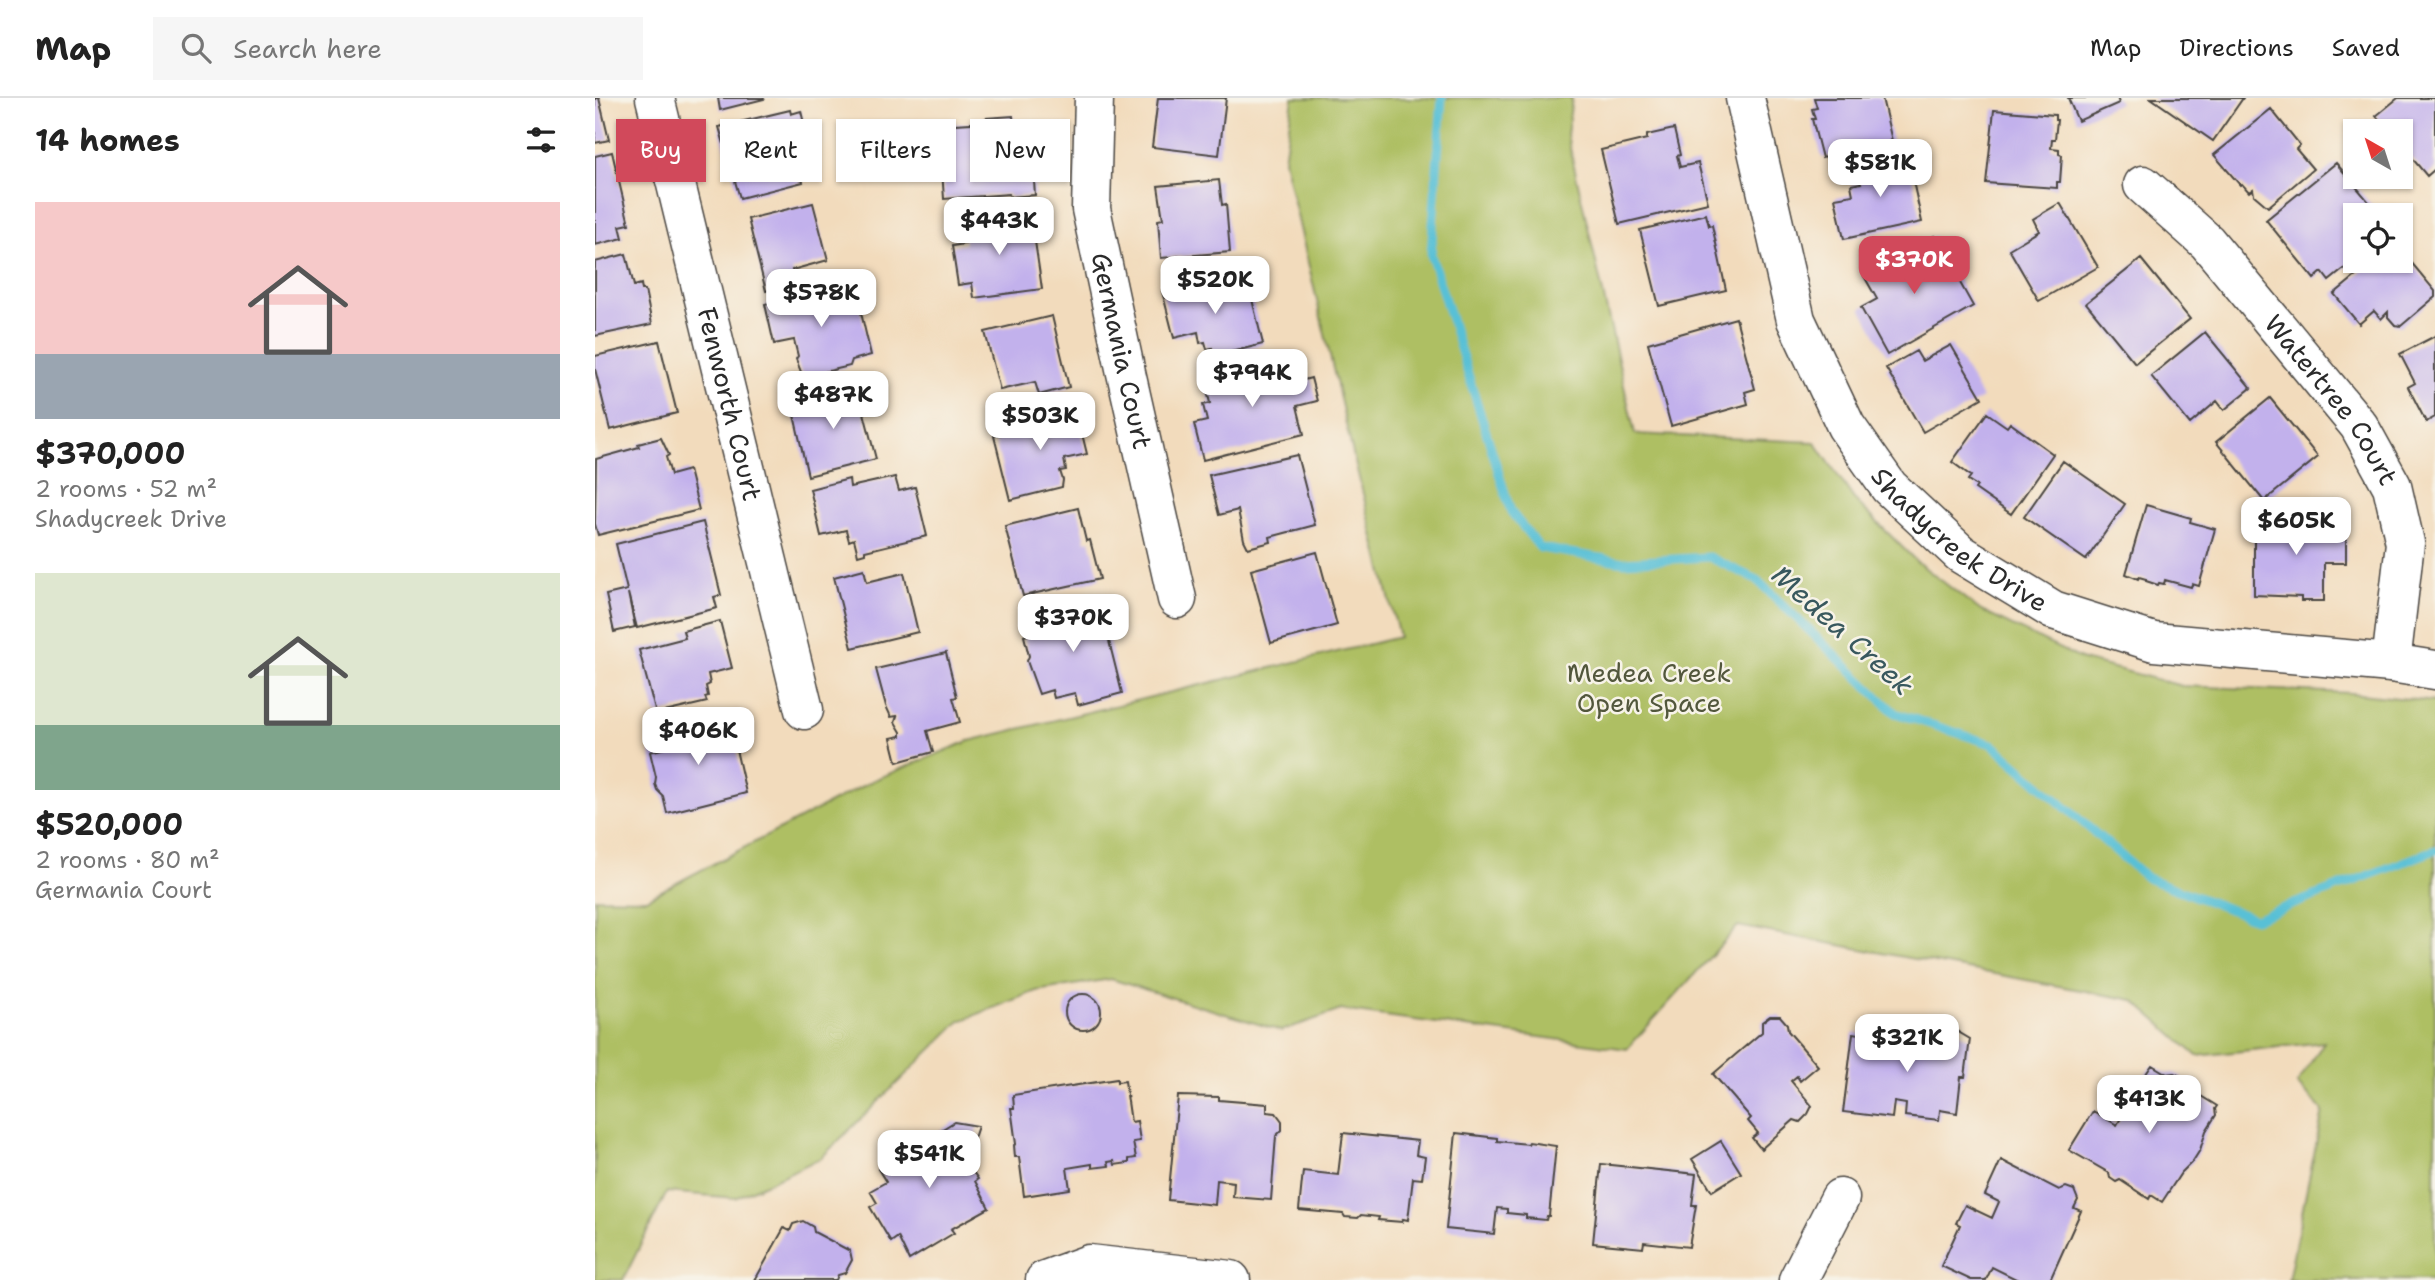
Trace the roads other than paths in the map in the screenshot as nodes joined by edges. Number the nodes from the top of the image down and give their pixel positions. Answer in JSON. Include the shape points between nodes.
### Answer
{"nodes":[{"id":1,"x":655,"y":98,"type":"edge"},
{"id":2,"x":1094,"y":98,"type":"edge"},
{"id":3,"x":1745,"y":98,"type":"edge"},
{"id":4,"x":2143,"y":185,"type":"dead end"},
{"id":5,"x":1177,"y":599,"type":"dead end"},
{"id":6,"x":2391,"y":663,"type":"junction"},
{"id":7,"x":2435,"y":670,"type":"edge"},
{"id":8,"x":804,"y":710,"type":"dead end"},
{"id":9,"x":1840,"y":1198,"type":"dead end"},
{"id":10,"x":1045,"y":1280,"type":"edge"},
{"id":11,"x":1231,"y":1280,"type":"edge"},
{"id":12,"x":1798,"y":1280,"type":"edge"}],
"edges":[{"from":1,"to":8,"type":"street","name":"Fenworth Court"},
{"from":2,"to":5,"type":"street","name":"Germania Court","via":[[1091,209]]},
{"from":3,"to":6,"type":"street","name":"Shadycreek Drive","via":[[1796,320],[1840,414],[1889,487],[1961,554],[2053,610],[2154,642]]},
{"from":4,"to":6,"type":"street","name":"Watertree Court","via":[[2207,242],[2334,395],[2359,426],[2392,485],[2405,543]]},
{"from":6,"to":7,"type":"street","name":"Shadycreek Drive"},
{"from":9,"to":12,"type":"street"},
{"from":10,"to":11,"type":"street","via":[[1089,1264]]}]}
